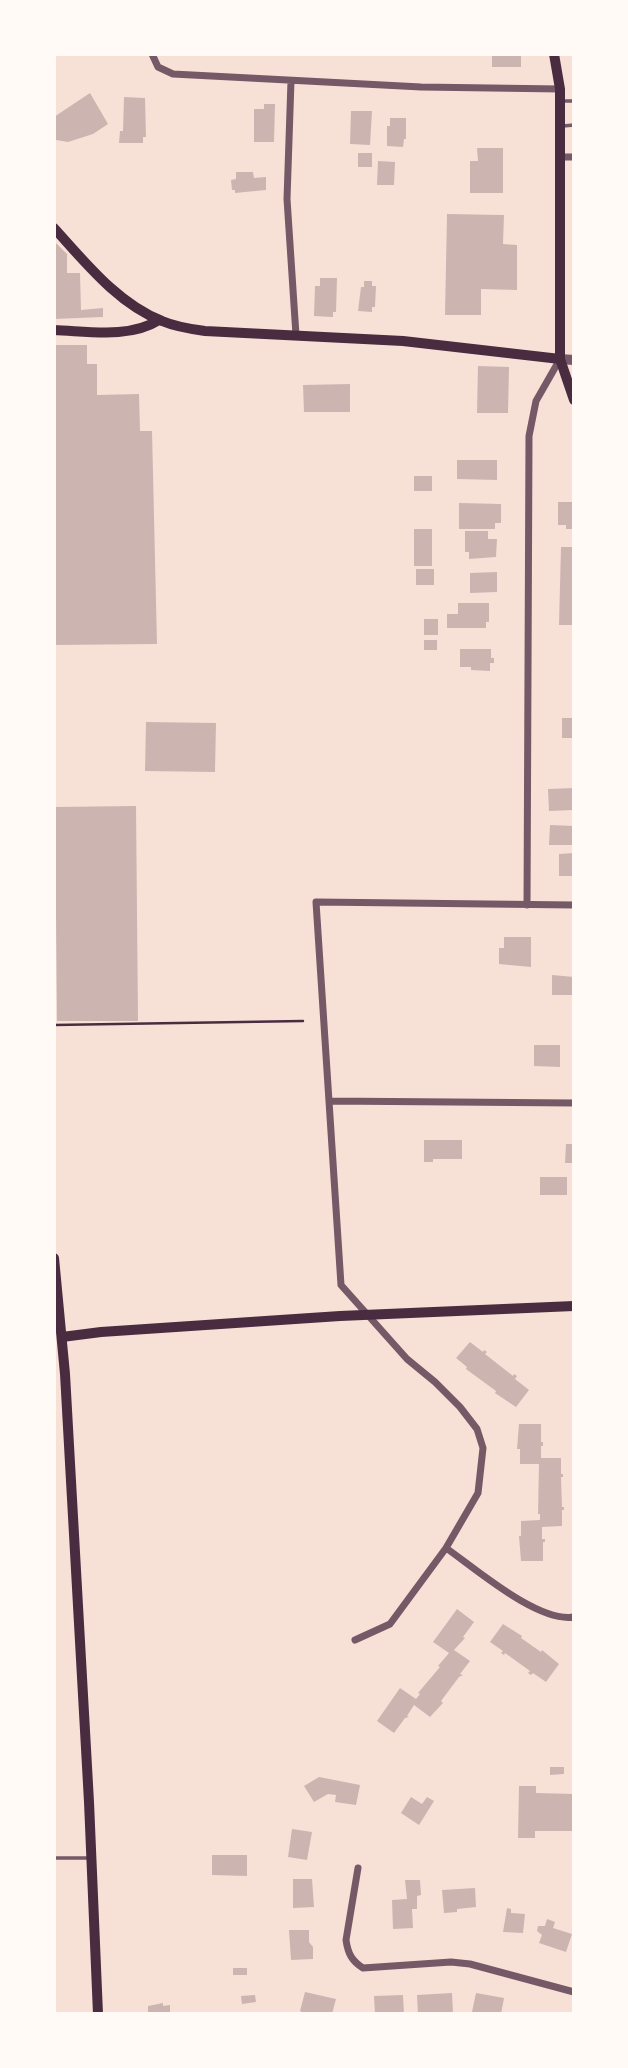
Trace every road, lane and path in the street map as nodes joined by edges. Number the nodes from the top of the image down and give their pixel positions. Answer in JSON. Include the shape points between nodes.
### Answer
{"nodes":[{"id":1,"x":152,"y":54,"type":"edge"},
{"id":2,"x":554,"y":54,"type":"edge"},
{"id":3,"x":290,"y":80,"type":"junction"},
{"id":4,"x":560,"y":89,"type":"junction"},
{"id":5,"x":560,"y":101,"type":"junction"},
{"id":6,"x":574,"y":101,"type":"edge"},
{"id":7,"x":574,"y":125,"type":"edge"},
{"id":8,"x":561,"y":126,"type":"junction"},
{"id":9,"x":561,"y":157,"type":"junction"},
{"id":10,"x":574,"y":157,"type":"edge"},
{"id":11,"x":54,"y":229,"type":"edge"},
{"id":12,"x":159,"y":320,"type":"junction"},
{"id":13,"x":54,"y":330,"type":"edge"},
{"id":14,"x":296,"y":335,"type":"junction"},
{"id":15,"x":560,"y":359,"type":"junction"},
{"id":16,"x":574,"y":360,"type":"edge"},
{"id":17,"x":574,"y":400,"type":"edge"},
{"id":18,"x":527,"y":905,"type":"junction"},
{"id":19,"x":574,"y":905,"type":"edge"},
{"id":20,"x":303,"y":1021,"type":"dead end"},
{"id":21,"x":54,"y":1025,"type":"edge"},
{"id":22,"x":329,"y":1101,"type":"junction"},
{"id":23,"x":574,"y":1103,"type":"edge"},
{"id":24,"x":54,"y":1258,"type":"edge"},
{"id":25,"x":574,"y":1306,"type":"edge"},
{"id":26,"x":368,"y":1315,"type":"junction"},
{"id":27,"x":62,"y":1337,"type":"junction"},
{"id":28,"x":446,"y":1548,"type":"junction"},
{"id":29,"x":574,"y":1617,"type":"edge"},
{"id":30,"x":355,"y":1640,"type":"dead end"},
{"id":31,"x":54,"y":1858,"type":"edge"},
{"id":32,"x":92,"y":1858,"type":"junction"},
{"id":33,"x":358,"y":1868,"type":"dead end"},
{"id":34,"x":574,"y":1992,"type":"edge"},
{"id":35,"x":97,"y":2014,"type":"edge"}],
"edges":[{"from":1,"to":3,"type":"street","via":[[158,67],[173,74]]},
{"from":2,"to":4,"type":"main road"},
{"from":3,"to":4,"type":"street"},
{"from":3,"to":14,"type":"street","via":[[287,199]]},
{"from":4,"to":5,"type":"main road"},
{"from":5,"to":6,"type":"lane"},
{"from":5,"to":8,"type":"main road"},
{"from":7,"to":8,"type":"lane"},
{"from":8,"to":9,"type":"main road"},
{"from":9,"to":10,"type":"street"},
{"from":9,"to":15,"type":"main road"},
{"from":11,"to":12,"type":"main road","via":[[110,288]]},
{"from":12,"to":13,"type":"main road","via":[[140,329]]},
{"from":12,"to":14,"type":"main road","via":[[205,331]]},
{"from":14,"to":15,"type":"main road","via":[[403,341]]},
{"from":15,"to":16,"type":"street"},
{"from":15,"to":17,"type":"main road"},
{"from":15,"to":18,"type":"street","via":[[536,401],[529,436]]},
{"from":18,"to":19,"type":"street"},
{"from":18,"to":22,"type":"street","via":[[316,902]]},
{"from":20,"to":21,"type":"path"},
{"from":22,"to":23,"type":"street"},
{"from":22,"to":26,"type":"street","via":[[341,1285]]},
{"from":24,"to":27,"type":"main road"},
{"from":25,"to":26,"type":"main road"},
{"from":26,"to":27,"type":"main road"},
{"from":26,"to":28,"type":"street","via":[[477,1429],[483,1448],[478,1493]]},
{"from":27,"to":32,"type":"main road"},
{"from":28,"to":29,"type":"street","via":[[527,1605],[548,1614]]},
{"from":28,"to":30,"type":"street","via":[[390,1624]]},
{"from":31,"to":32,"type":"lane"},
{"from":32,"to":35,"type":"main road"},
{"from":33,"to":34,"type":"street","via":[[346,1940],[354,1963],[363,1968],[470,1964]]}]}
